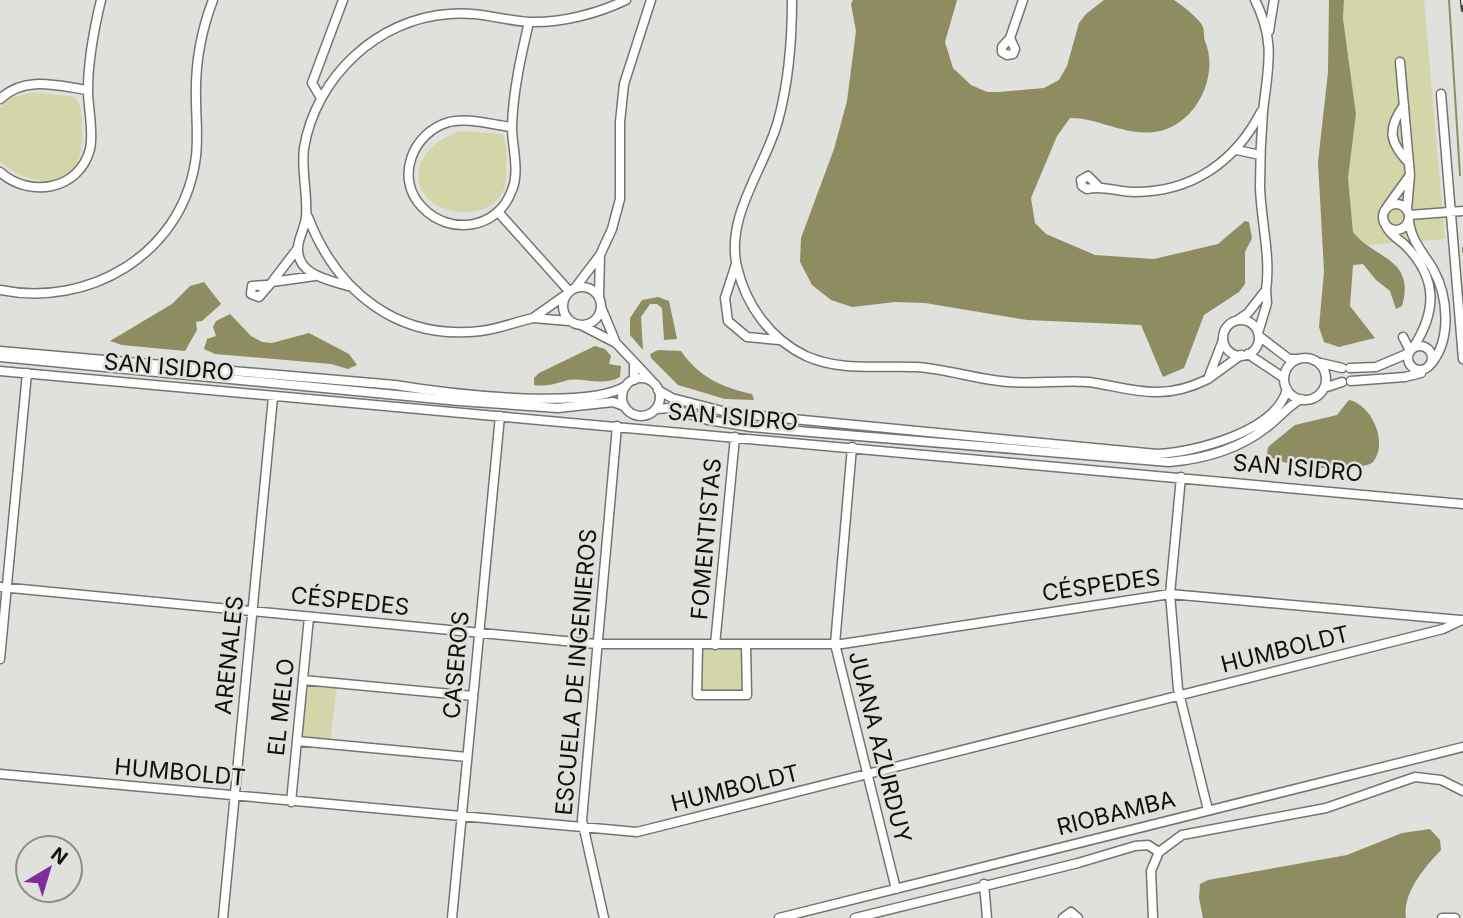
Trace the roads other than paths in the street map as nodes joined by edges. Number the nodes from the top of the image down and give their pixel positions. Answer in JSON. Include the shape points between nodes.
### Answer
{"nodes":[{"id":1,"x":101,"y":0,"type":"edge"},
{"id":2,"x":213,"y":0,"type":"edge"},
{"id":3,"x":343,"y":0,"type":"edge"},
{"id":4,"x":626,"y":0,"type":"edge"},
{"id":5,"x":651,"y":0,"type":"edge"},
{"id":6,"x":792,"y":0,"type":"edge"},
{"id":7,"x":1023,"y":0,"type":"edge"},
{"id":8,"x":1255,"y":0,"type":"edge"},
{"id":9,"x":1274,"y":0,"type":"edge"},
{"id":10,"x":529,"y":22,"type":"junction"},
{"id":11,"x":1268,"y":34,"type":"junction"},
{"id":12,"x":1010,"y":38,"type":"dead end"},
{"id":13,"x":1400,"y":62,"type":"dead end"},
{"id":14,"x":88,"y":90,"type":"junction"},
{"id":15,"x":1441,"y":94,"type":"dead end"},
{"id":16,"x":321,"y":97,"type":"junction"},
{"id":17,"x":0,"y":99,"type":"edge"},
{"id":18,"x":1404,"y":105,"type":"junction"},
{"id":19,"x":1264,"y":106,"type":"junction"},
{"id":20,"x":512,"y":127,"type":"junction"},
{"id":21,"x":1237,"y":150,"type":"junction"},
{"id":22,"x":1260,"y":155,"type":"junction"},
{"id":23,"x":1409,"y":163,"type":"junction"},
{"id":24,"x":0,"y":172,"type":"edge"},
{"id":25,"x":1410,"y":175,"type":"junction"},
{"id":26,"x":1098,"y":186,"type":"dead end"},
{"id":27,"x":1386,"y":209,"type":"junction"},
{"id":28,"x":1463,"y":211,"type":"edge"},
{"id":29,"x":1449,"y":212,"type":"junction"},
{"id":30,"x":499,"y":213,"type":"junction"},
{"id":31,"x":306,"y":215,"type":"junction"},
{"id":32,"x":1408,"y":215,"type":"junction"},
{"id":33,"x":1384,"y":221,"type":"junction"},
{"id":34,"x":298,"y":248,"type":"junction"},
{"id":35,"x":600,"y":256,"type":"junction"},
{"id":36,"x":736,"y":264,"type":"junction"},
{"id":37,"x":314,"y":276,"type":"junction"},
{"id":38,"x":348,"y":286,"type":"junction"},
{"id":39,"x":0,"y":290,"type":"edge"},
{"id":40,"x":1266,"y":290,"type":"junction"},
{"id":41,"x":570,"y":291,"type":"junction"},
{"id":42,"x":600,"y":301,"type":"junction"},
{"id":43,"x":533,"y":318,"type":"junction"},
{"id":44,"x":1235,"y":321,"type":"junction"},
{"id":45,"x":575,"y":323,"type":"junction"},
{"id":46,"x":1259,"y":335,"type":"junction"},
{"id":47,"x":1224,"y":337,"type":"junction"},
{"id":48,"x":1403,"y":337,"type":"dead end"},
{"id":49,"x":779,"y":340,"type":"junction"},
{"id":50,"x":616,"y":343,"type":"junction"},
{"id":51,"x":0,"y":351,"type":"edge"},
{"id":52,"x":1411,"y":351,"type":"junction"},
{"id":53,"x":1245,"y":355,"type":"junction"},
{"id":54,"x":24,"y":356,"type":"junction"},
{"id":55,"x":0,"y":358,"type":"edge"},
{"id":56,"x":1298,"y":359,"type":"junction"},
{"id":57,"x":1463,"y":359,"type":"edge"},
{"id":58,"x":1317,"y":361,"type":"junction"},
{"id":59,"x":634,"y":362,"type":"junction"},
{"id":60,"x":1429,"y":366,"type":"junction"},
{"id":61,"x":1365,"y":368,"type":"junction"},
{"id":62,"x":0,"y":371,"type":"edge"},
{"id":63,"x":27,"y":373,"type":"junction"},
{"id":64,"x":1284,"y":378,"type":"junction"},
{"id":65,"x":1208,"y":379,"type":"junction"},
{"id":66,"x":634,"y":380,"type":"junction"},
{"id":67,"x":1366,"y":381,"type":"junction"},
{"id":68,"x":626,"y":386,"type":"junction"},
{"id":69,"x":656,"y":387,"type":"junction"},
{"id":70,"x":1287,"y":388,"type":"junction"},
{"id":71,"x":1324,"y":388,"type":"junction"},
{"id":72,"x":445,"y":396,"type":"junction"},
{"id":73,"x":273,"y":397,"type":"junction"},
{"id":74,"x":1301,"y":399,"type":"junction"},
{"id":75,"x":624,"y":406,"type":"junction"},
{"id":76,"x":656,"y":409,"type":"junction"},
{"id":77,"x":499,"y":416,"type":"junction"},
{"id":78,"x":617,"y":426,"type":"junction"},
{"id":79,"x":846,"y":430,"type":"junction"},
{"id":80,"x":735,"y":437,"type":"junction"},
{"id":81,"x":852,"y":447,"type":"junction"},
{"id":82,"x":1157,"y":457,"type":"junction"},
{"id":83,"x":1181,"y":477,"type":"junction"},
{"id":84,"x":1463,"y":504,"type":"edge"},
{"id":85,"x":3,"y":587,"type":"edge"},
{"id":86,"x":1170,"y":594,"type":"junction"},
{"id":87,"x":252,"y":611,"type":"junction"},
{"id":88,"x":309,"y":617,"type":"junction"},
{"id":89,"x":1463,"y":620,"type":"edge"},
{"id":90,"x":479,"y":634,"type":"junction"},
{"id":91,"x":596,"y":644,"type":"junction"},
{"id":92,"x":835,"y":644,"type":"junction"},
{"id":93,"x":698,"y":645,"type":"junction"},
{"id":94,"x":715,"y":645,"type":"junction"},
{"id":95,"x":746,"y":645,"type":"junction"},
{"id":96,"x":0,"y":659,"type":"edge"},
{"id":97,"x":303,"y":680,"type":"junction"},
{"id":98,"x":473,"y":695,"type":"junction"},
{"id":99,"x":1179,"y":695,"type":"junction"},
{"id":100,"x":297,"y":741,"type":"junction"},
{"id":101,"x":1463,"y":747,"type":"edge"},
{"id":102,"x":467,"y":757,"type":"junction"},
{"id":103,"x":0,"y":774,"type":"edge"},
{"id":104,"x":867,"y":774,"type":"junction"},
{"id":105,"x":1463,"y":791,"type":"edge"},
{"id":106,"x":234,"y":796,"type":"junction"},
{"id":107,"x":291,"y":802,"type":"junction"},
{"id":108,"x":1208,"y":810,"type":"junction"},
{"id":109,"x":461,"y":818,"type":"junction"},
{"id":110,"x":582,"y":829,"type":"junction"},
{"id":111,"x":1159,"y":852,"type":"junction"},
{"id":112,"x":984,"y":884,"type":"junction"},
{"id":113,"x":896,"y":889,"type":"junction"},
{"id":114,"x":223,"y":918,"type":"edge"},
{"id":115,"x":452,"y":918,"type":"edge"},
{"id":116,"x":604,"y":918,"type":"edge"},
{"id":117,"x":779,"y":918,"type":"edge"},
{"id":118,"x":855,"y":918,"type":"edge"},
{"id":119,"x":987,"y":918,"type":"edge"},
{"id":120,"x":1063,"y":918,"type":"edge"},
{"id":121,"x":1078,"y":918,"type":"edge"},
{"id":122,"x":1153,"y":918,"type":"edge"},
{"id":123,"x":1442,"y":918,"type":"edge"},
{"id":124,"x":1455,"y":918,"type":"edge"}],
"edges":[{"from":1,"to":14,"type":"street"},
{"from":2,"to":39,"type":"street","via":[[197,68],[194,171],[171,225],[135,261],[91,285],[40,295]]},
{"from":3,"to":16,"type":"street","via":[[312,83]]},
{"from":4,"to":10,"type":"street","via":[[586,14]]},
{"from":5,"to":35,"type":"street","via":[[624,83],[620,198]]},
{"from":6,"to":36,"type":"street","via":[[783,99],[770,145],[739,219]]},
{"from":7,"to":12,"type":"street"},
{"from":8,"to":11,"type":"street"},
{"from":9,"to":11,"type":"street"},
{"from":10,"to":16,"type":"street","via":[[463,13],[405,23],[357,54]]},
{"from":10,"to":20,"type":"street"},
{"from":11,"to":19,"type":"street","via":[[1270,72]]},
{"from":13,"to":18,"type":"street"},
{"from":14,"to":17,"type":"street","via":[[35,83]]},
{"from":14,"to":24,"type":"street","via":[[91,145],[74,176],[53,187],[36,188],[21,186]]},
{"from":15,"to":29,"type":"street"},
{"from":16,"to":31,"type":"street","via":[[304,150]]},
{"from":18,"to":23,"type":"street"},
{"from":18,"to":23,"type":"street","via":[[1390,136]]},
{"from":19,"to":21,"type":"street"},
{"from":19,"to":22,"type":"street"},
{"from":20,"to":30,"type":"street","via":[[515,182]]},
{"from":20,"to":30,"type":"street","via":[[448,122],[422,138],[410,163],[414,195],[437,219],[468,225]]},
{"from":21,"to":22,"type":"street"},
{"from":21,"to":26,"type":"street","via":[[1216,168],[1177,187],[1130,192]]},
{"from":22,"to":40,"type":"street"},
{"from":23,"to":25,"type":"street"},
{"from":25,"to":27,"type":"street"},
{"from":25,"to":32,"type":"street"},
{"from":27,"to":32,"type":"street","via":[[1397,204]]},
{"from":27,"to":33,"type":"street"},
{"from":28,"to":29,"type":"street"},
{"from":29,"to":32,"type":"street"},
{"from":29,"to":57,"type":"street"},
{"from":30,"to":41,"type":"street"},
{"from":31,"to":34,"type":"street"},
{"from":31,"to":38,"type":"street","via":[[323,252]]},
{"from":32,"to":33,"type":"street","via":[[1397,230]]},
{"from":32,"to":60,"type":"street","via":[[1412,235],[1439,281],[1444,302],[1443,341]]},
{"from":33,"to":52,"type":"street","via":[[1417,258],[1429,283],[1430,315]]},
{"from":34,"to":37,"type":"street","via":[[303,264]]},
{"from":34,"to":37,"type":"street","via":[[269,284]]},
{"from":35,"to":41,"type":"street"},
{"from":35,"to":42,"type":"street"},
{"from":36,"to":49,"type":"street","via":[[748,298]]},
{"from":36,"to":49,"type":"street","via":[[725,298],[728,321],[747,337]]},
{"from":37,"to":38,"type":"street"},
{"from":38,"to":43,"type":"street","via":[[387,314],[438,330],[482,331]]},
{"from":40,"to":44,"type":"street","via":[[1248,313]]},
{"from":40,"to":46,"type":"street"},
{"from":41,"to":42,"type":"street","via":[[589,288]]},
{"from":41,"to":43,"type":"street"},
{"from":41,"to":45,"type":"street","via":[[563,311]]},
{"from":42,"to":45,"type":"street","via":[[594,320]]},
{"from":42,"to":50,"type":"street"},
{"from":43,"to":45,"type":"street"},
{"from":44,"to":46,"type":"street","via":[[1251,323]]},
{"from":44,"to":47,"type":"street"},
{"from":45,"to":50,"type":"street"},
{"from":46,"to":53,"type":"street","via":[[1257,346]]},
{"from":46,"to":56,"type":"street","via":[[1289,359]]},
{"from":47,"to":53,"type":"street","via":[[1230,351]]},
{"from":47,"to":65,"type":"street"},
{"from":48,"to":52,"type":"street"},
{"from":49,"to":65,"type":"street","via":[[820,362],[851,368],[925,368],[1002,381],[1090,382],[1152,392],[1180,390]]},
{"from":50,"to":59,"type":"street"},
{"from":51,"to":54,"type":"street"},
{"from":52,"to":60,"type":"street","via":[[1422,346],[1428,349],[1432,357]]},
{"from":52,"to":60,"type":"street","via":[[1408,362],[1412,368],[1418,371]]},
{"from":52,"to":61,"type":"street","via":[[1385,365]]},
{"from":53,"to":64,"type":"street"},
{"from":53,"to":65,"type":"street"},
{"from":54,"to":55,"type":"street"},
{"from":54,"to":72,"type":"street","via":[[395,385]]},
{"from":56,"to":58,"type":"street"},
{"from":56,"to":64,"type":"street","via":[[1288,366]]},
{"from":58,"to":61,"type":"street"},
{"from":58,"to":71,"type":"street","via":[[1325,374]]},
{"from":59,"to":66,"type":"street"},
{"from":59,"to":69,"type":"street"},
{"from":60,"to":67,"type":"street","via":[[1405,377]]},
{"from":61,"to":67,"type":"street"},
{"from":62,"to":63,"type":"street","name":"SAN ISIDRO"},
{"from":63,"to":73,"type":"street","name":"SAN ISIDRO"},
{"from":63,"to":85,"type":"street"},
{"from":64,"to":70,"type":"street"},
{"from":66,"to":68,"type":"street"},
{"from":66,"to":69,"type":"street","via":[[645,379]]},
{"from":67,"to":71,"type":"street"},
{"from":68,"to":72,"type":"street","via":[[565,398]]},
{"from":68,"to":75,"type":"street"},
{"from":69,"to":76,"type":"street"},
{"from":69,"to":79,"type":"street","via":[[672,398],[718,411]]},
{"from":70,"to":74,"type":"street"},
{"from":70,"to":82,"type":"street","via":[[1279,404],[1247,429],[1203,447]]},
{"from":71,"to":74,"type":"street","via":[[1316,396]]},
{"from":72,"to":75,"type":"street","via":[[558,408],[613,402]]},
{"from":73,"to":77,"type":"street","name":"SAN ISIDRO"},
{"from":73,"to":87,"type":"street","name":"ARENALES"},
{"from":74,"to":82,"type":"street","via":[[1258,434],[1229,449],[1197,458]]},
{"from":75,"to":76,"type":"street","via":[[638,416]]},
{"from":76,"to":79,"type":"street","via":[[670,408],[740,425]]},
{"from":77,"to":78,"type":"street","name":"SAN ISIDRO"},
{"from":77,"to":90,"type":"street","name":"CASEROS"},
{"from":78,"to":80,"type":"street","name":"SAN ISIDRO"},
{"from":78,"to":91,"type":"street","name":"ESCUELA DE INGENIEROS"},
{"from":79,"to":82,"type":"street"},
{"from":80,"to":81,"type":"street","name":"SAN ISIDRO"},
{"from":80,"to":94,"type":"street","name":"FOMENTISTAS"},
{"from":81,"to":83,"type":"street","name":"SAN ISIDRO"},
{"from":81,"to":92,"type":"street","name":"JUANA AZURDUY"},
{"from":83,"to":84,"type":"street","name":"SAN ISIDRO"},
{"from":83,"to":86,"type":"street"},
{"from":85,"to":87,"type":"street","name":"CÉSPEDES"},
{"from":85,"to":96,"type":"street"},
{"from":86,"to":89,"type":"street","name":"CÉSPEDES"},
{"from":86,"to":92,"type":"street","name":"CÉSPEDES"},
{"from":86,"to":99,"type":"street"},
{"from":87,"to":88,"type":"street","name":"CÉSPEDES"},
{"from":87,"to":106,"type":"street","name":"ARENALES"},
{"from":88,"to":90,"type":"street","name":"CÉSPEDES"},
{"from":88,"to":97,"type":"street","name":"EL MELO"},
{"from":89,"to":99,"type":"street","name":"HUMBOLDT","via":[[1443,629]]},
{"from":90,"to":91,"type":"street","name":"CÉSPEDES"},
{"from":90,"to":98,"type":"street","name":"CASEROS"},
{"from":91,"to":93,"type":"street","name":"CÉSPEDES"},
{"from":91,"to":110,"type":"street","name":"ESCUELA DE INGENIEROS"},
{"from":92,"to":95,"type":"street","name":"CÉSPEDES"},
{"from":92,"to":104,"type":"street","name":"JUANA AZURDUY"},
{"from":93,"to":94,"type":"street","name":"CÉSPEDES"},
{"from":93,"to":95,"type":"street","via":[[697,695],[747,695]]},
{"from":94,"to":95,"type":"street","name":"CÉSPEDES"},
{"from":97,"to":98,"type":"street"},
{"from":97,"to":100,"type":"street","name":"EL MELO"},
{"from":98,"to":102,"type":"street","name":"CASEROS"},
{"from":99,"to":104,"type":"street","name":"HUMBOLDT"},
{"from":99,"to":108,"type":"street"},
{"from":100,"to":102,"type":"street"},
{"from":100,"to":107,"type":"street","name":"EL MELO"},
{"from":101,"to":108,"type":"street","name":"RIOBAMBA"},
{"from":102,"to":109,"type":"street","name":"CASEROS"},
{"from":103,"to":106,"type":"street","name":"HUMBOLDT"},
{"from":104,"to":110,"type":"street","name":"HUMBOLDT","via":[[646,831]]},
{"from":104,"to":113,"type":"street","name":"JUANA AZURDUY"},
{"from":105,"to":111,"type":"street","via":[[1441,780],[1415,777],[1326,808],[1182,835]]},
{"from":106,"to":107,"type":"street","name":"HUMBOLDT"},
{"from":106,"to":114,"type":"street","name":"ARENALES"},
{"from":107,"to":109,"type":"street","name":"HUMBOLDT"},
{"from":108,"to":113,"type":"street","name":"RIOBAMBA"},
{"from":109,"to":110,"type":"street","name":"HUMBOLDT"},
{"from":109,"to":115,"type":"street","name":"CASEROS"},
{"from":110,"to":116,"type":"street","name":"ESCUELA DE INGENIEROS"},
{"from":111,"to":112,"type":"street","via":[[1148,845],[1135,846]]},
{"from":111,"to":122,"type":"street","via":[[1149,881]]},
{"from":112,"to":118,"type":"street"},
{"from":112,"to":119,"type":"street"},
{"from":113,"to":117,"type":"street","name":"RIOBAMBA"},
{"from":120,"to":121,"type":"street","via":[[1071,912]]},
{"from":123,"to":124,"type":"street"}]}
